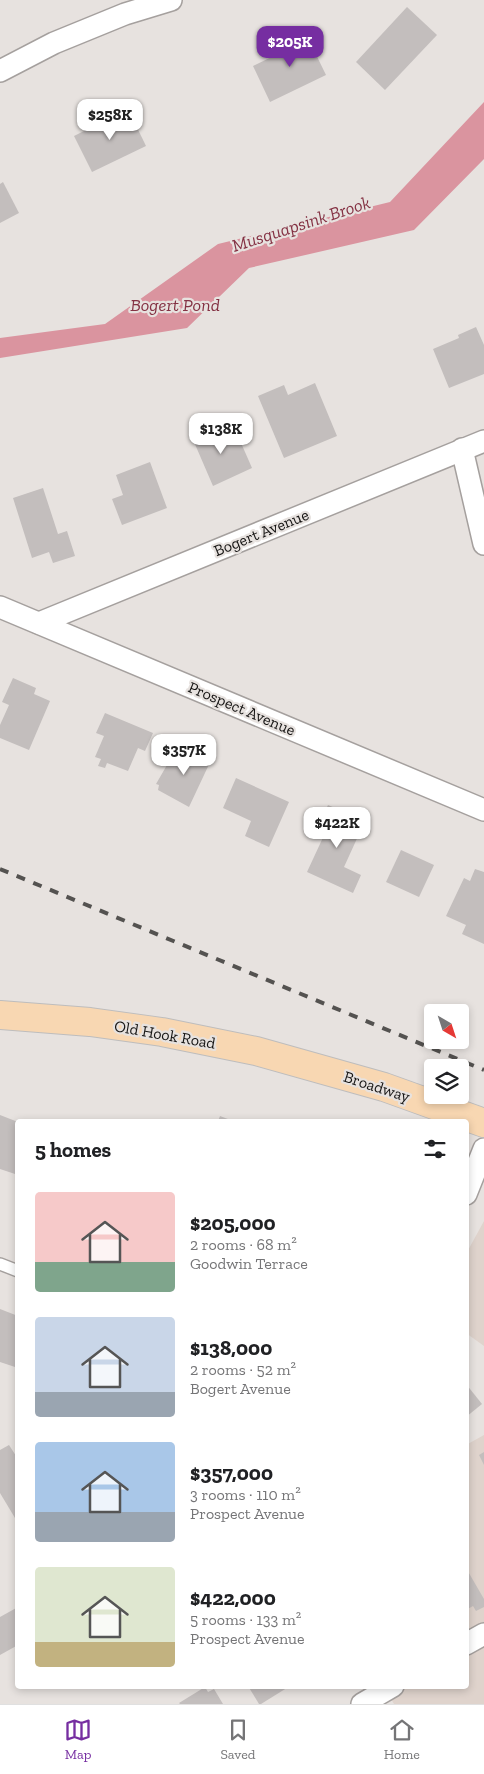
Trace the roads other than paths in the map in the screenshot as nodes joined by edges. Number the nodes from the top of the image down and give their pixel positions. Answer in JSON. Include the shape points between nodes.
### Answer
{"nodes":[{"id":1,"x":171,"y":0,"type":"edge"},
{"id":2,"x":0,"y":71,"type":"edge"},
{"id":3,"x":484,"y":441,"type":"edge"},
{"id":4,"x":462,"y":449,"type":"junction"},
{"id":5,"x":484,"y":544,"type":"edge"},
{"id":6,"x":0,"y":607,"type":"edge"},
{"id":7,"x":39,"y":623,"type":"junction"},
{"id":8,"x":484,"y":810,"type":"edge"},
{"id":9,"x":0,"y":1015,"type":"edge"},
{"id":10,"x":326,"y":1070,"type":"joint"},
{"id":11,"x":484,"y":1123,"type":"edge"},
{"id":12,"x":484,"y":1149,"type":"edge"},
{"id":13,"x":469,"y":1186,"type":"edge"},
{"id":14,"x":0,"y":1264,"type":"edge"},
{"id":15,"x":15,"y":1270,"type":"edge"},
{"id":16,"x":484,"y":1634,"type":"edge"},
{"id":17,"x":469,"y":1642,"type":"edge"},
{"id":18,"x":388,"y":1689,"type":"edge"},
{"id":19,"x":362,"y":1704,"type":"edge"}],
"edges":[{"from":1,"to":2,"type":"street","via":[[54,42]]},
{"from":3,"to":4,"type":"street","name":"Bogert Avenue"},
{"from":4,"to":5,"type":"street"},
{"from":4,"to":7,"type":"street","name":"Bogert Avenue"},
{"from":6,"to":7,"type":"street","name":"Prospect Avenue"},
{"from":7,"to":8,"type":"street","name":"Prospect Avenue"},
{"from":9,"to":10,"type":"main road","name":"Old Hook Road","via":[[162,1032],[256,1051]]},
{"from":10,"to":11,"type":"main road","name":"Broadway"},
{"from":12,"to":13,"type":"street"},
{"from":14,"to":15,"type":"lane"},
{"from":16,"to":17,"type":"street"},
{"from":18,"to":19,"type":"street"}]}
